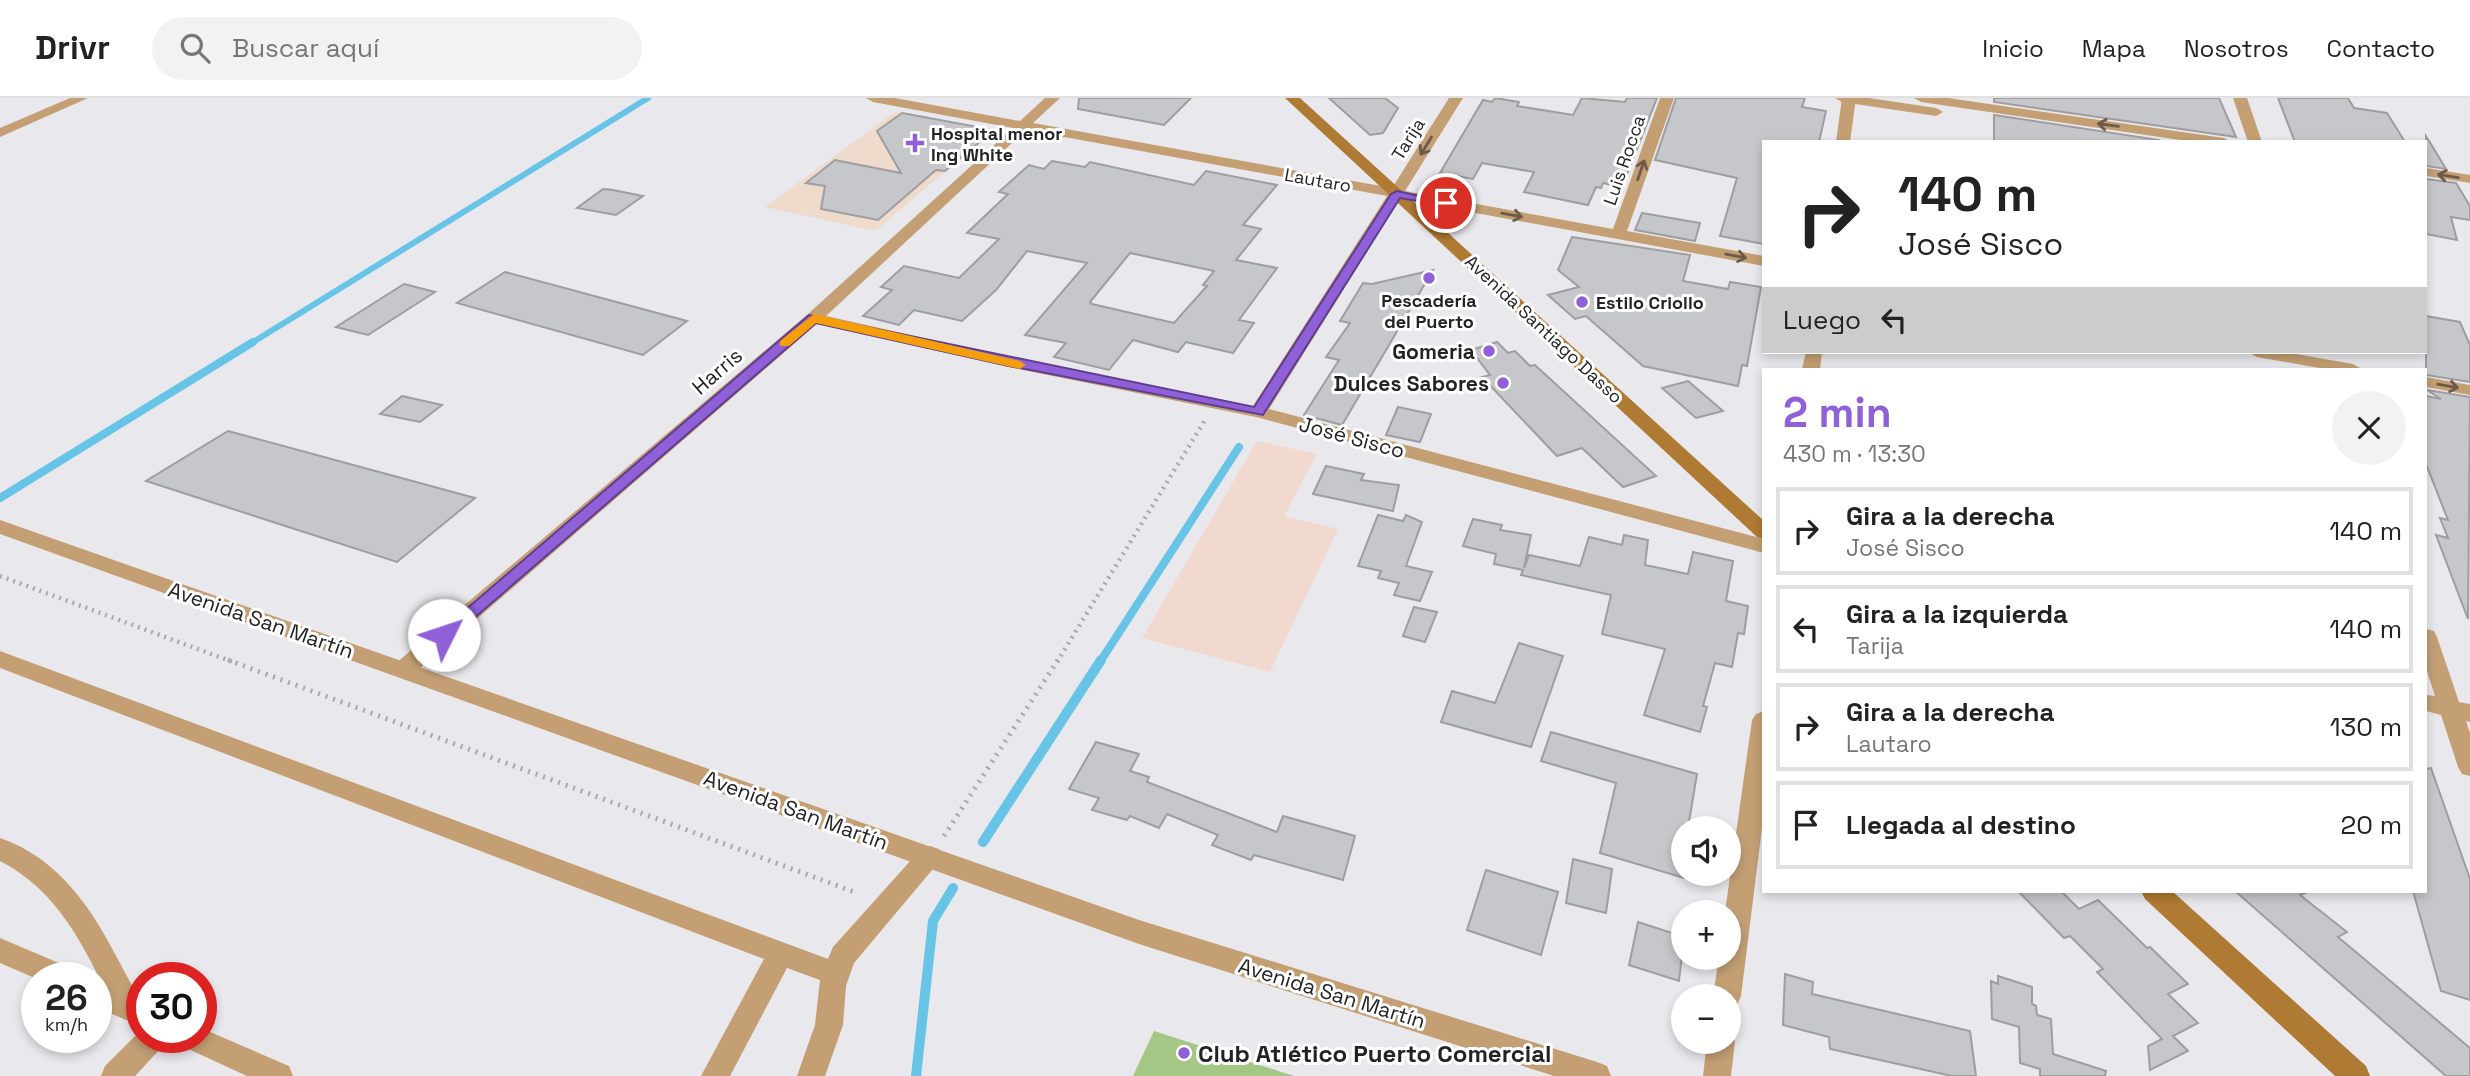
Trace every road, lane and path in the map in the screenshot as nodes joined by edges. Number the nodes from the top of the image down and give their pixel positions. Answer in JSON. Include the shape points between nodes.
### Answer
{"nodes":[{"id":1,"x":81,"y":98,"type":"edge"},
{"id":2,"x":873,"y":98,"type":"edge"},
{"id":3,"x":1053,"y":98,"type":"edge"},
{"id":4,"x":1293,"y":98,"type":"edge"},
{"id":5,"x":1456,"y":98,"type":"edge"},
{"id":6,"x":1667,"y":98,"type":"edge"},
{"id":7,"x":1846,"y":98,"type":"edge"},
{"id":8,"x":1921,"y":98,"type":"edge"},
{"id":9,"x":2240,"y":98,"type":"edge"},
{"id":10,"x":1022,"y":125,"type":"junction"},
{"id":11,"x":2,"y":131,"type":"edge"},
{"id":12,"x":1843,"y":140,"type":"edge"},
{"id":13,"x":2115,"y":140,"type":"edge"},
{"id":14,"x":2210,"y":140,"type":"edge"},
{"id":15,"x":2254,"y":140,"type":"edge"},
{"id":16,"x":2427,"y":172,"type":"edge"},
{"id":17,"x":2470,"y":179,"type":"edge"},
{"id":18,"x":2427,"y":187,"type":"edge"},
{"id":19,"x":1397,"y":194,"type":"junction"},
{"id":20,"x":2470,"y":194,"type":"edge"},
{"id":21,"x":1618,"y":235,"type":"junction"},
{"id":22,"x":1762,"y":261,"type":"edge"},
{"id":23,"x":814,"y":318,"type":"junction"},
{"id":24,"x":2271,"y":354,"type":"edge"},
{"id":25,"x":2329,"y":362,"type":"edge"},
{"id":26,"x":2350,"y":368,"type":"edge"},
{"id":27,"x":2427,"y":382,"type":"edge"},
{"id":28,"x":2470,"y":390,"type":"edge"},
{"id":29,"x":1215,"y":404,"type":"junction"},
{"id":30,"x":1258,"y":412,"type":"junction"},
{"id":31,"x":0,"y":527,"type":"edge"},
{"id":32,"x":1762,"y":530,"type":"edge"},
{"id":33,"x":1762,"y":545,"type":"edge"},
{"id":34,"x":0,"y":576,"type":"edge"},
{"id":35,"x":2427,"y":639,"type":"edge"},
{"id":36,"x":0,"y":659,"type":"edge"},
{"id":37,"x":403,"y":670,"type":"junction"},
{"id":38,"x":2427,"y":703,"type":"edge"},
{"id":39,"x":2460,"y":711,"type":"edge"},
{"id":40,"x":1762,"y":735,"type":"edge"},
{"id":41,"x":2470,"y":767,"type":"edge"},
{"id":42,"x":0,"y":849,"type":"edge"},
{"id":43,"x":930,"y":857,"type":"junction"},
{"id":44,"x":857,"y":893,"type":"dead end"},
{"id":45,"x":2156,"y":893,"type":"edge"},
{"id":46,"x":0,"y":950,"type":"edge"},
{"id":47,"x":781,"y":953,"type":"junction"},
{"id":48,"x":27,"y":962,"type":"edge"},
{"id":49,"x":836,"y":974,"type":"junction"},
{"id":50,"x":1729,"y":984,"type":"edge"},
{"id":51,"x":126,"y":996,"type":"edge"},
{"id":52,"x":217,"y":1048,"type":"edge"},
{"id":53,"x":137,"y":1053,"type":"edge"},
{"id":54,"x":1720,"y":1054,"type":"edge"},
{"id":55,"x":115,"y":1076,"type":"edge"},
{"id":56,"x":279,"y":1076,"type":"edge"},
{"id":57,"x":715,"y":1076,"type":"edge"},
{"id":58,"x":811,"y":1076,"type":"edge"},
{"id":59,"x":1597,"y":1076,"type":"edge"},
{"id":60,"x":1717,"y":1076,"type":"edge"},
{"id":61,"x":2356,"y":1076,"type":"edge"}],
"edges":[{"from":1,"to":11,"type":"street"},
{"from":2,"to":10,"type":"street","name":"Lautaro"},
{"from":3,"to":10,"type":"street","name":"Harris"},
{"from":4,"to":19,"type":"main road","name":"Avenida Santiago Dasso"},
{"from":5,"to":19,"type":"street","name":"Tarija","one_way":true},
{"from":21,"to":6,"type":"street","name":"Luis Rocca","one_way":true},
{"from":7,"to":12,"type":"street"},
{"from":7,"to":13,"type":"street"},
{"from":14,"to":8,"type":"street","one_way":true},
{"from":9,"to":15,"type":"street"},
{"from":10,"to":19,"type":"street","name":"Lautaro"},
{"from":10,"to":23,"type":"street","name":"Harris"},
{"from":17,"to":16,"type":"street","one_way":true},
{"from":18,"to":20,"type":"street"},
{"from":19,"to":21,"type":"street","name":"Lautaro","one_way":true},
{"from":19,"to":30,"type":"street","name":"Tarija"},
{"from":19,"to":32,"type":"main road","name":"Avenida Santiago Dasso"},
{"from":21,"to":22,"type":"street","name":"Lautaro","one_way":true},
{"from":23,"to":29,"type":"street","name":"José Sisco"},
{"from":23,"to":37,"type":"street","name":"Harris"},
{"from":24,"to":25,"type":"street"},
{"from":25,"to":26,"type":"street"},
{"from":27,"to":28,"type":"street","one_way":true},
{"from":29,"to":30,"type":"street","name":"José Sisco"},
{"from":29,"to":43,"type":"path","via":[[1075,635]]},
{"from":30,"to":33,"type":"street","name":"José Sisco"},
{"from":31,"to":37,"type":"street","name":"Avenida San Martín"},
{"from":34,"to":44,"type":"path"},
{"from":35,"to":39,"type":"street"},
{"from":36,"to":47,"type":"street"},
{"from":37,"to":43,"type":"street","name":"Avenida San Martín"},
{"from":38,"to":39,"type":"street"},
{"from":39,"to":41,"type":"street"},
{"from":40,"to":50,"type":"street"},
{"from":42,"to":51,"type":"street","via":[[27,860],[74,906]]},
{"from":43,"to":49,"type":"street","via":[[843,956]]},
{"from":43,"to":59,"type":"street","name":"Avenida San Martín","via":[[1139,932]]},
{"from":45,"to":61,"type":"main road"},
{"from":46,"to":48,"type":"street"},
{"from":47,"to":49,"type":"street"},
{"from":47,"to":57,"type":"street"},
{"from":49,"to":58,"type":"street","via":[[829,1025]]},
{"from":52,"to":56,"type":"street"},
{"from":53,"to":55,"type":"street"},
{"from":54,"to":60,"type":"street"}]}
